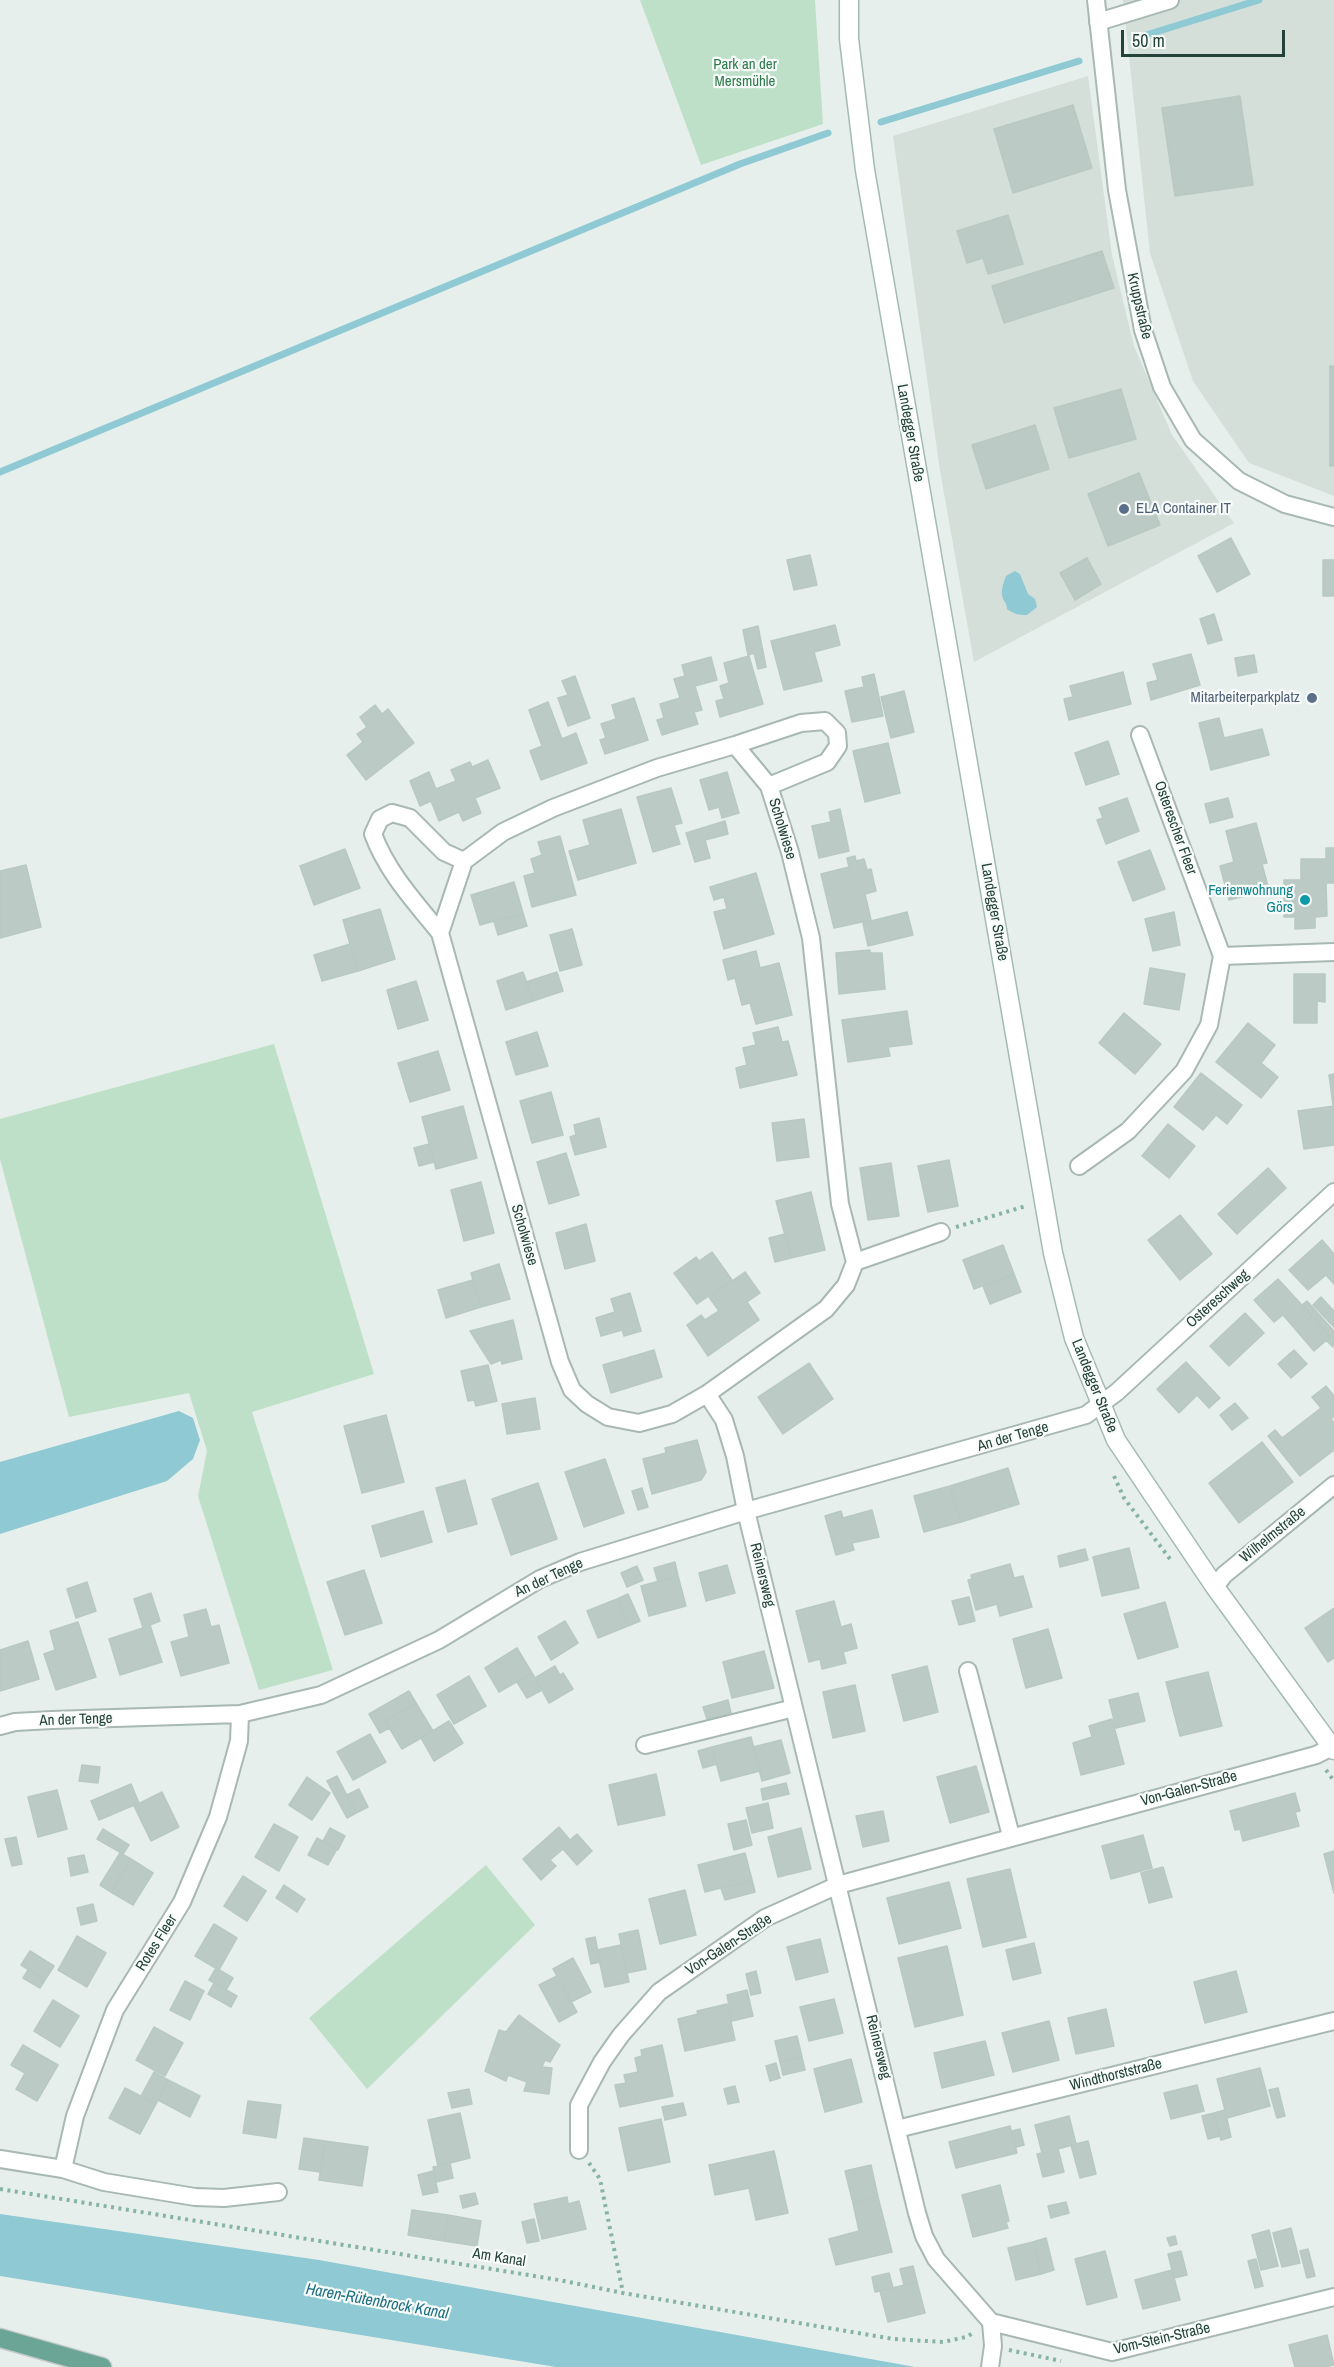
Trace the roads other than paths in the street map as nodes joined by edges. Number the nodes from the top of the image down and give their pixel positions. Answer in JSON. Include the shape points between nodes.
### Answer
{"nodes":[{"id":1,"x":849,"y":0,"type":"edge"},
{"id":2,"x":1096,"y":0,"type":"edge"},
{"id":3,"x":1170,"y":0,"type":"edge"},
{"id":4,"x":1098,"y":22,"type":"junction"},
{"id":5,"x":1334,"y":517,"type":"edge"},
{"id":6,"x":1140,"y":735,"type":"dead end"},
{"id":7,"x":735,"y":745,"type":"junction"},
{"id":8,"x":769,"y":786,"type":"junction"},
{"id":9,"x":464,"y":861,"type":"junction"},
{"id":10,"x":440,"y":933,"type":"junction"},
{"id":11,"x":1334,"y":952,"type":"edge"},
{"id":12,"x":1222,"y":956,"type":"junction"},
{"id":13,"x":1078,"y":1166,"type":"dead end"},
{"id":14,"x":1334,"y":1192,"type":"edge"},
{"id":15,"x":941,"y":1232,"type":"road end"},
{"id":16,"x":855,"y":1262,"type":"junction"},
{"id":17,"x":707,"y":1394,"type":"junction"},
{"id":18,"x":1101,"y":1405,"type":"junction"},
{"id":19,"x":1334,"y":1485,"type":"edge"},
{"id":20,"x":746,"y":1511,"type":"junction"},
{"id":21,"x":1215,"y":1587,"type":"junction"},
{"id":22,"x":968,"y":1671,"type":"dead end"},
{"id":23,"x":794,"y":1708,"type":"junction"},
{"id":24,"x":240,"y":1714,"type":"junction"},
{"id":25,"x":0,"y":1726,"type":"edge"},
{"id":26,"x":645,"y":1745,"type":"dead end"},
{"id":27,"x":1333,"y":1748,"type":"edge"},
{"id":28,"x":1011,"y":1836,"type":"junction"},
{"id":29,"x":838,"y":1885,"type":"junction"},
{"id":30,"x":1334,"y":2021,"type":"edge"},
{"id":31,"x":897,"y":2129,"type":"junction"},
{"id":32,"x":579,"y":2150,"type":"road end"},
{"id":33,"x":0,"y":2160,"type":"edge"},
{"id":34,"x":63,"y":2169,"type":"junction"},
{"id":35,"x":278,"y":2192,"type":"dead end"},
{"id":36,"x":1334,"y":2297,"type":"edge"},
{"id":37,"x":991,"y":2322,"type":"junction"},
{"id":38,"x":0,"y":2338,"type":"edge"},
{"id":39,"x":991,"y":2358,"type":"edge"},
{"id":40,"x":102,"y":2367,"type":"edge"}],
"edges":[{"from":1,"to":18,"type":"main road","name":"Landegger Straße","via":[[849,39],[865,170],[1050,1233],[1074,1338]]},
{"from":2,"to":4,"type":"street","name":"Kruppstraße"},
{"from":3,"to":4,"type":"street"},
{"from":4,"to":5,"type":"street","name":"Kruppstraße","via":[[1117,190],[1143,330],[1162,387],[1193,440],[1239,481],[1286,504]]},
{"from":6,"to":12,"type":"street","name":"Osterescher Fleer"},
{"from":7,"to":8,"type":"street","name":"Scholwiese"},
{"from":7,"to":8,"type":"street","name":"Scholwiese","via":[[801,723],[825,721],[837,733],[838,746],[827,762]]},
{"from":7,"to":9,"type":"street","name":"Scholwiese","via":[[657,768],[553,808],[503,832]]},
{"from":8,"to":16,"type":"street","name":"Scholwiese","via":[[811,938],[840,1204]]},
{"from":9,"to":10,"type":"street"},
{"from":9,"to":10,"type":"street","name":"Scholwiese","via":[[444,852],[410,818],[392,813],[380,819],[373,834],[403,888]]},
{"from":10,"to":17,"type":"street","name":"Scholwiese","via":[[560,1362],[572,1389],[608,1417],[639,1423],[672,1414]]},
{"from":11,"to":12,"type":"street"},
{"from":12,"to":13,"type":"street","via":[[1209,1025],[1184,1071],[1128,1131]]},
{"from":14,"to":18,"type":"street","name":"Ostereschweg"},
{"from":15,"to":16,"type":"street"},
{"from":16,"to":17,"type":"street","name":"Scholwiese","via":[[846,1285],[826,1309]]},
{"from":17,"to":20,"type":"street","via":[[724,1420]]},
{"from":18,"to":20,"type":"street","name":"An der Tenge","via":[[1068,1422]]},
{"from":18,"to":21,"type":"main road","name":"Landegger Straße","via":[[1116,1440]]},
{"from":19,"to":21,"type":"street","name":"Wilhelmstraße","via":[[1224,1575]]},
{"from":20,"to":23,"type":"street","name":"Reinersweg"},
{"from":20,"to":24,"type":"street","name":"An der Tenge","via":[[580,1562],[540,1579],[439,1640],[363,1677],[321,1695]]},
{"from":21,"to":27,"type":"main road","name":"Landegger Straße"},
{"from":22,"to":28,"type":"street"},
{"from":23,"to":26,"type":"street"},
{"from":23,"to":29,"type":"street","name":"Reinersweg"},
{"from":24,"to":25,"type":"street","name":"An der Tenge","via":[[15,1722]]},
{"from":24,"to":34,"type":"street","name":"Rotes Fleer","via":[[239,1741],[218,1817],[182,1902],[115,2010],[75,2116]]},
{"from":27,"to":28,"type":"street","name":"Von-Galen-Straße"},
{"from":28,"to":29,"type":"street","name":"Von-Galen-Straße"},
{"from":29,"to":31,"type":"street","name":"Reinersweg"},
{"from":29,"to":32,"type":"street","name":"Von-Galen-Straße","via":[[765,1918],[659,1992],[621,2035],[579,2105]]},
{"from":30,"to":31,"type":"street","name":"Windthorststraße"},
{"from":31,"to":37,"type":"street","name":"Reinersweg","via":[[924,2236],[936,2259]]},
{"from":33,"to":34,"type":"street"},
{"from":34,"to":35,"type":"street","via":[[104,2182],[195,2197]]},
{"from":36,"to":37,"type":"street","name":"Vom-Stein-Straße","via":[[1112,2352]]},
{"from":37,"to":39,"type":"street"},
{"from":38,"to":40,"type":"main road"}]}
